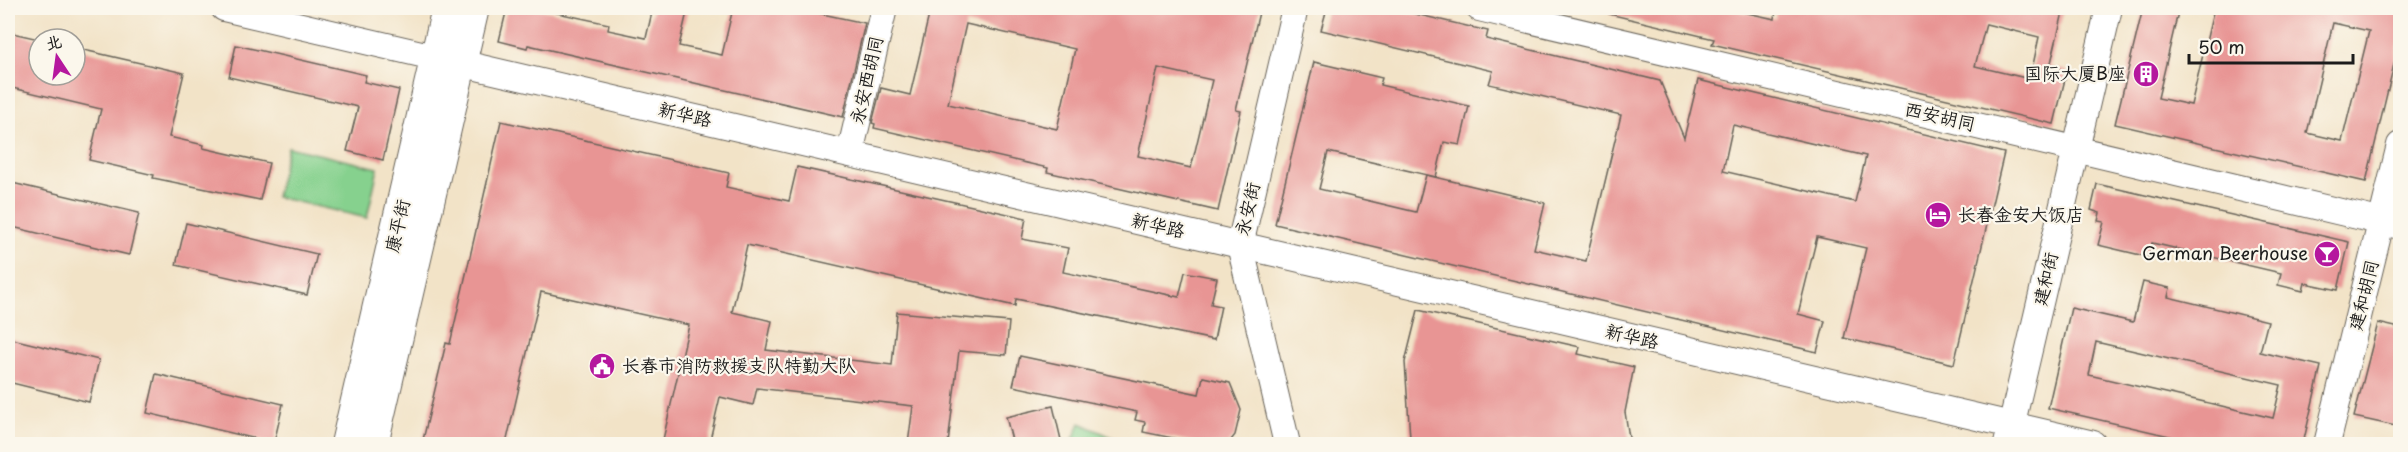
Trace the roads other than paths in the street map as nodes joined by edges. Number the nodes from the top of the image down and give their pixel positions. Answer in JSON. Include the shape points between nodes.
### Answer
{"nodes":[{"id":1,"x":224,"y":8,"type":"edge"},
{"id":2,"x":448,"y":8,"type":"edge"},
{"id":3,"x":473,"y":8,"type":"edge"},
{"id":4,"x":884,"y":8,"type":"edge"},
{"id":5,"x":1295,"y":8,"type":"edge"},
{"id":6,"x":1479,"y":8,"type":"edge"},
{"id":7,"x":2109,"y":8,"type":"edge"},
{"id":8,"x":449,"y":60,"type":"junction"},
{"id":9,"x":2400,"y":145,"type":"edge"},
{"id":10,"x":2076,"y":150,"type":"junction"},
{"id":11,"x":850,"y":153,"type":"junction"},
{"id":12,"x":2391,"y":224,"type":"edge"},
{"id":13,"x":1240,"y":245,"type":"junction"},
{"id":14,"x":2010,"y":435,"type":"edge"},
{"id":15,"x":347,"y":444,"type":"edge"},
{"id":16,"x":372,"y":444,"type":"edge"},
{"id":17,"x":1287,"y":444,"type":"edge"},
{"id":18,"x":2093,"y":444,"type":"edge"},
{"id":19,"x":2327,"y":444,"type":"edge"}],
"edges":[{"from":1,"to":8,"type":"street","name":"新华路"},
{"from":2,"to":8,"type":"main road","name":"康平街"},
{"from":3,"to":8,"type":"main road","name":"康平街"},
{"from":4,"to":11,"type":"street","name":"永安西胡同"},
{"from":5,"to":13,"type":"street","name":"永安街"},
{"from":6,"to":10,"type":"street","name":"西安胡同"},
{"from":7,"to":10,"type":"street","name":"建和街"},
{"from":8,"to":11,"type":"street","name":"新华路"},
{"from":8,"to":15,"type":"main road","name":"康平街"},
{"from":8,"to":16,"type":"main road","name":"康平街"},
{"from":9,"to":12,"type":"street","name":"建和胡同"},
{"from":10,"to":12,"type":"street","name":"西安胡同"},
{"from":10,"to":14,"type":"street","name":"建和街"},
{"from":11,"to":13,"type":"street","name":"新华路"},
{"from":12,"to":19,"type":"street","name":"建和胡同"},
{"from":13,"to":14,"type":"street","name":"新华路"},
{"from":13,"to":17,"type":"street","name":"永安街"},
{"from":14,"to":18,"type":"street","name":"新华路"}]}
